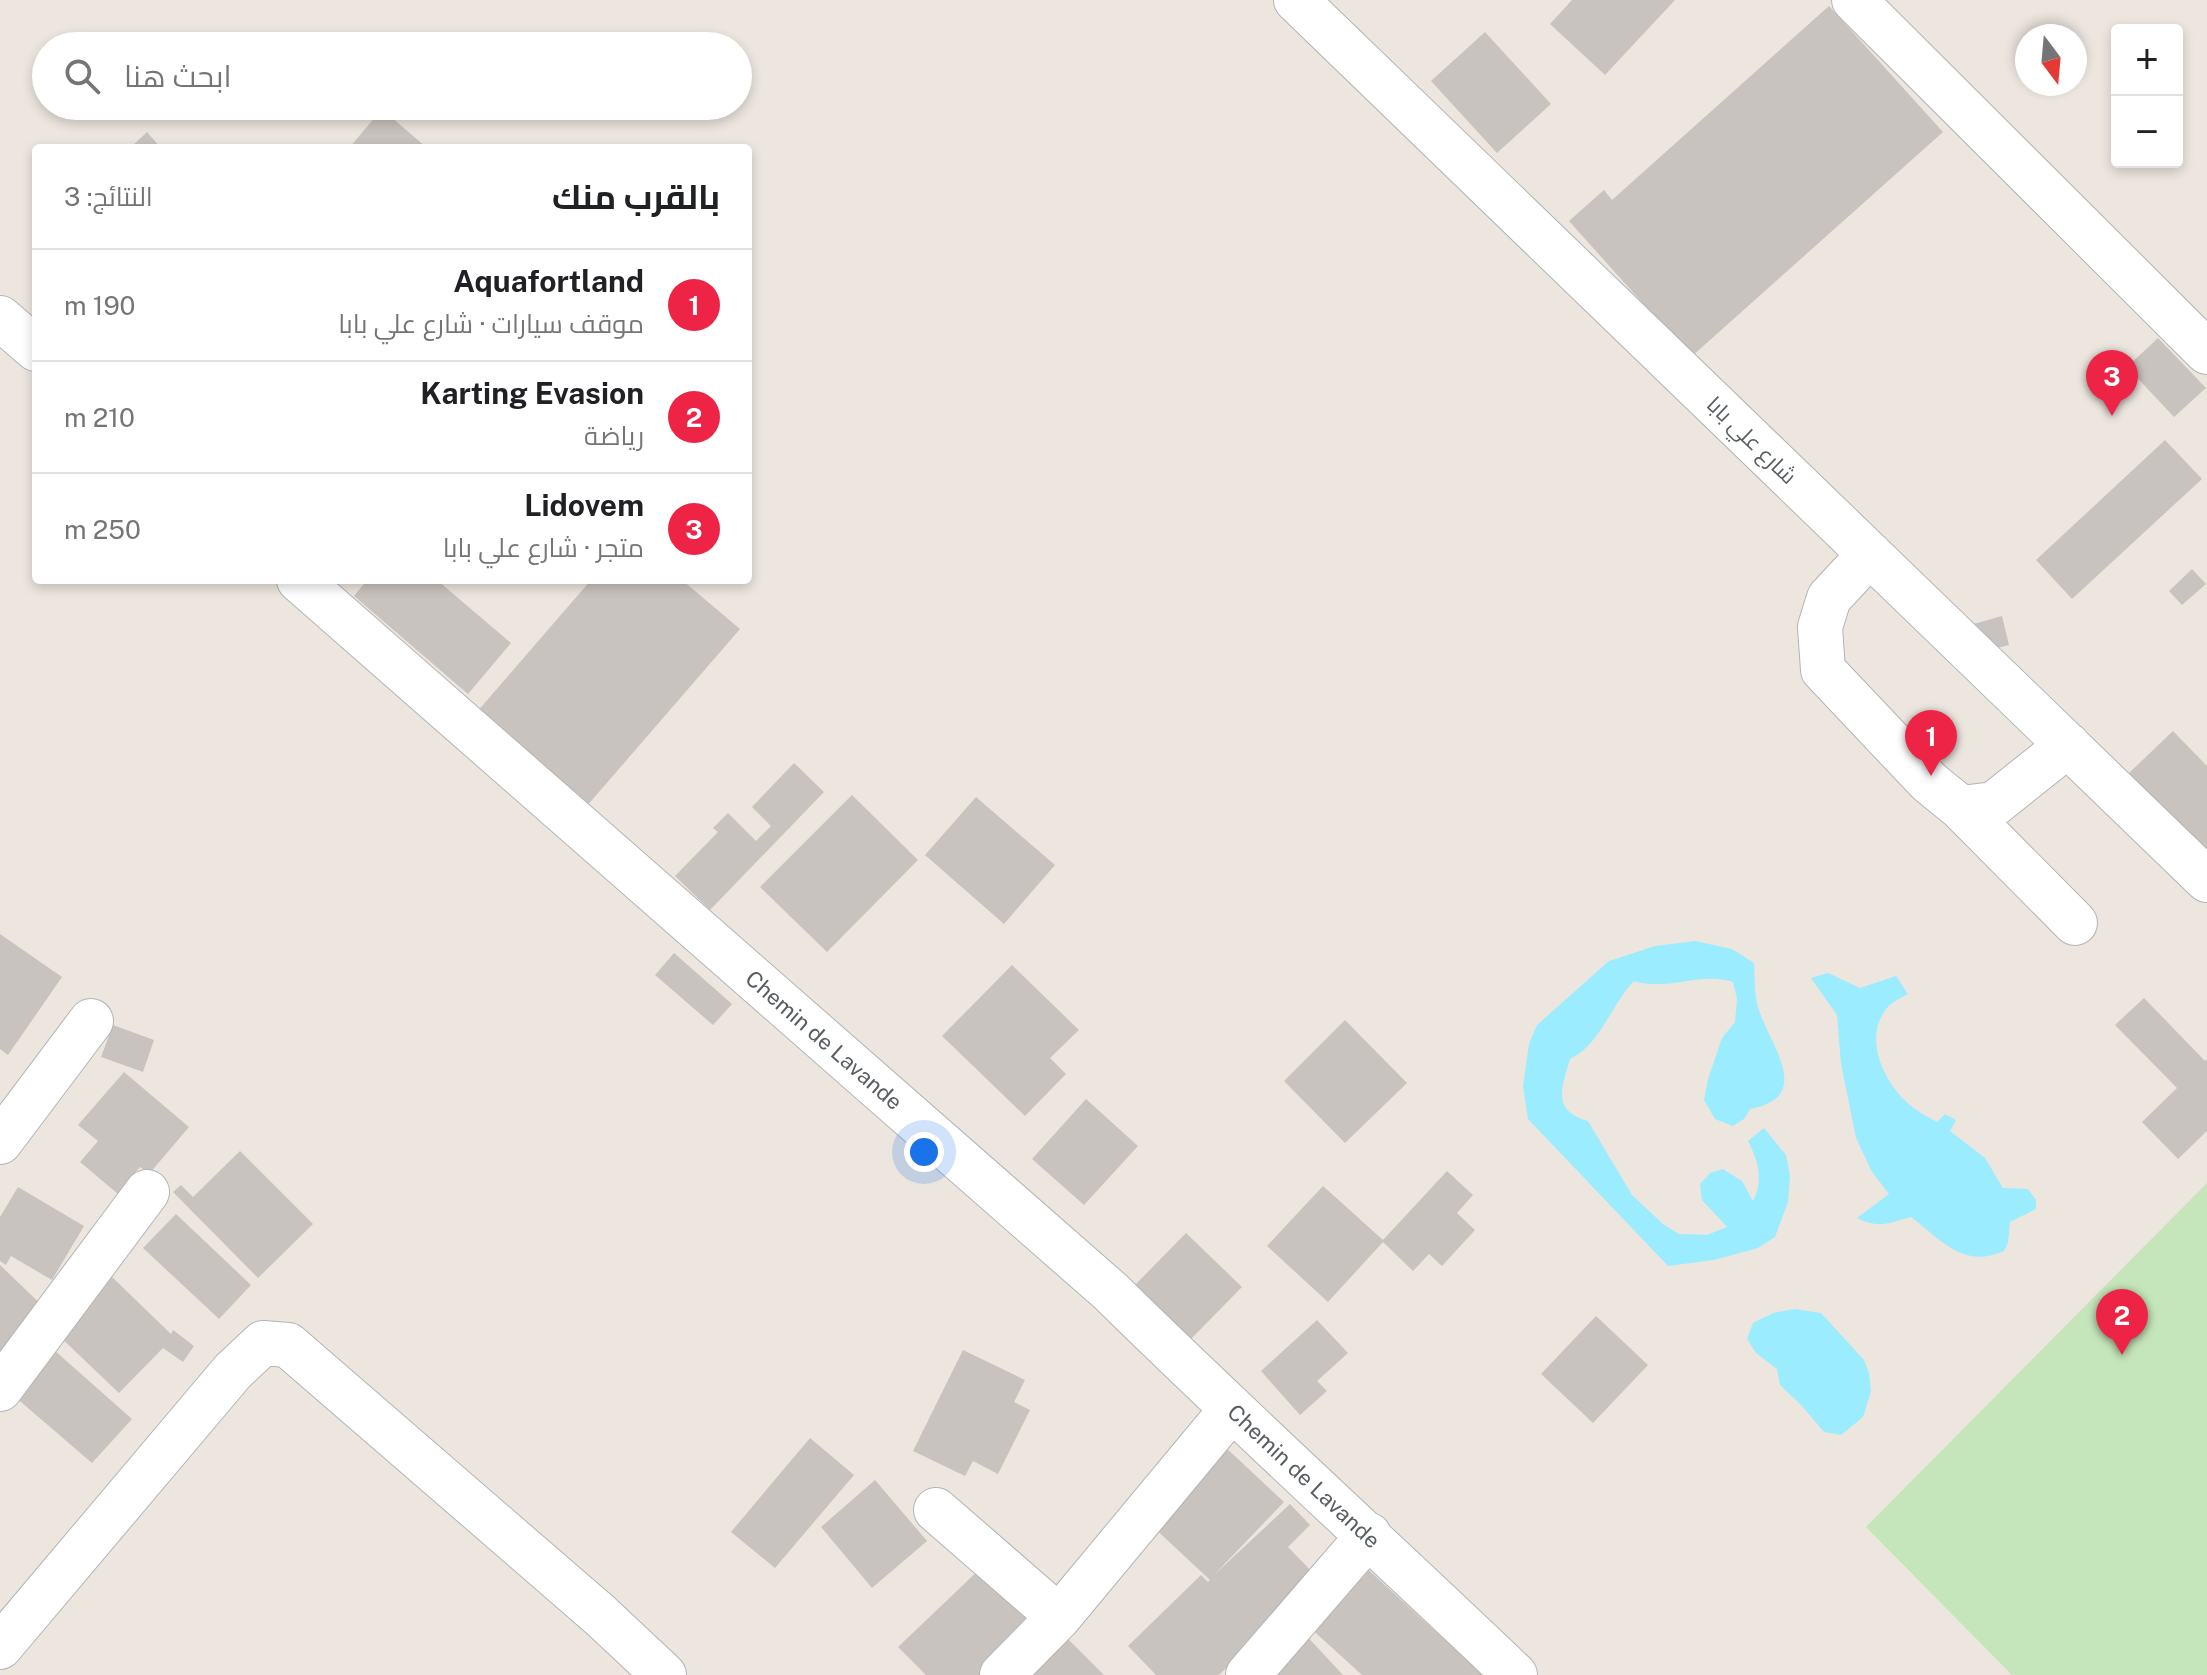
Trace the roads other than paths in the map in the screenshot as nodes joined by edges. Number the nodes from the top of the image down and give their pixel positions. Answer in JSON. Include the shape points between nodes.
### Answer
{"nodes":[{"id":1,"x":1296,"y":0,"type":"edge"},
{"id":2,"x":1854,"y":0,"type":"edge"},
{"id":3,"x":0,"y":318,"type":"edge"},
{"id":4,"x":32,"y":346,"type":"edge"},
{"id":5,"x":2207,"y":352,"type":"edge"},
{"id":6,"x":1870,"y":554,"type":"junction"},
{"id":7,"x":304,"y":584,"type":"edge"},
{"id":8,"x":2068,"y":745,"type":"junction"},
{"id":9,"x":1961,"y":808,"type":"junction"},
{"id":10,"x":2207,"y":880,"type":"edge"},
{"id":11,"x":2075,"y":923,"type":"dead end"},
{"id":12,"x":91,"y":1021,"type":"dead end"},
{"id":13,"x":0,"y":1142,"type":"edge"},
{"id":14,"x":147,"y":1192,"type":"dead end"},
{"id":15,"x":0,"y":1389,"type":"edge"},
{"id":16,"x":1231,"y":1410,"type":"junction"},
{"id":17,"x":936,"y":1510,"type":"dead end"},
{"id":18,"x":1369,"y":1535,"type":"junction"},
{"id":19,"x":1059,"y":1617,"type":"junction"},
{"id":20,"x":0,"y":1647,"type":"edge"},
{"id":21,"x":638,"y":1666,"type":"edge"},
{"id":22,"x":1002,"y":1675,"type":"edge"},
{"id":23,"x":1248,"y":1675,"type":"edge"},
{"id":24,"x":1515,"y":1675,"type":"edge"}],
"edges":[{"from":1,"to":6,"type":"street","name":"شارع علي بابا"},
{"from":2,"to":5,"type":"street"},
{"from":3,"to":4,"type":"street"},
{"from":6,"to":8,"type":"street","name":"شارع علي بابا"},
{"from":6,"to":9,"type":"street","via":[[1829,598],[1820,627],[1823,670],[1929,782]]},
{"from":7,"to":16,"type":"street","name":"Chemin de Lavande","via":[[1111,1292]]},
{"from":8,"to":9,"type":"street","via":[[1994,804]]},
{"from":8,"to":10,"type":"street","name":"شارع علي بابا"},
{"from":9,"to":11,"type":"street"},
{"from":12,"to":13,"type":"street"},
{"from":14,"to":15,"type":"street"},
{"from":16,"to":18,"type":"street","name":"Chemin de Lavande"},
{"from":16,"to":19,"type":"street"},
{"from":17,"to":19,"type":"street"},
{"from":18,"to":23,"type":"street"},
{"from":18,"to":24,"type":"street","name":"Chemin de Lavande"},
{"from":19,"to":22,"type":"street"},
{"from":20,"to":21,"type":"street","via":[[233,1371],[263,1343],[288,1345],[600,1615]]}]}
